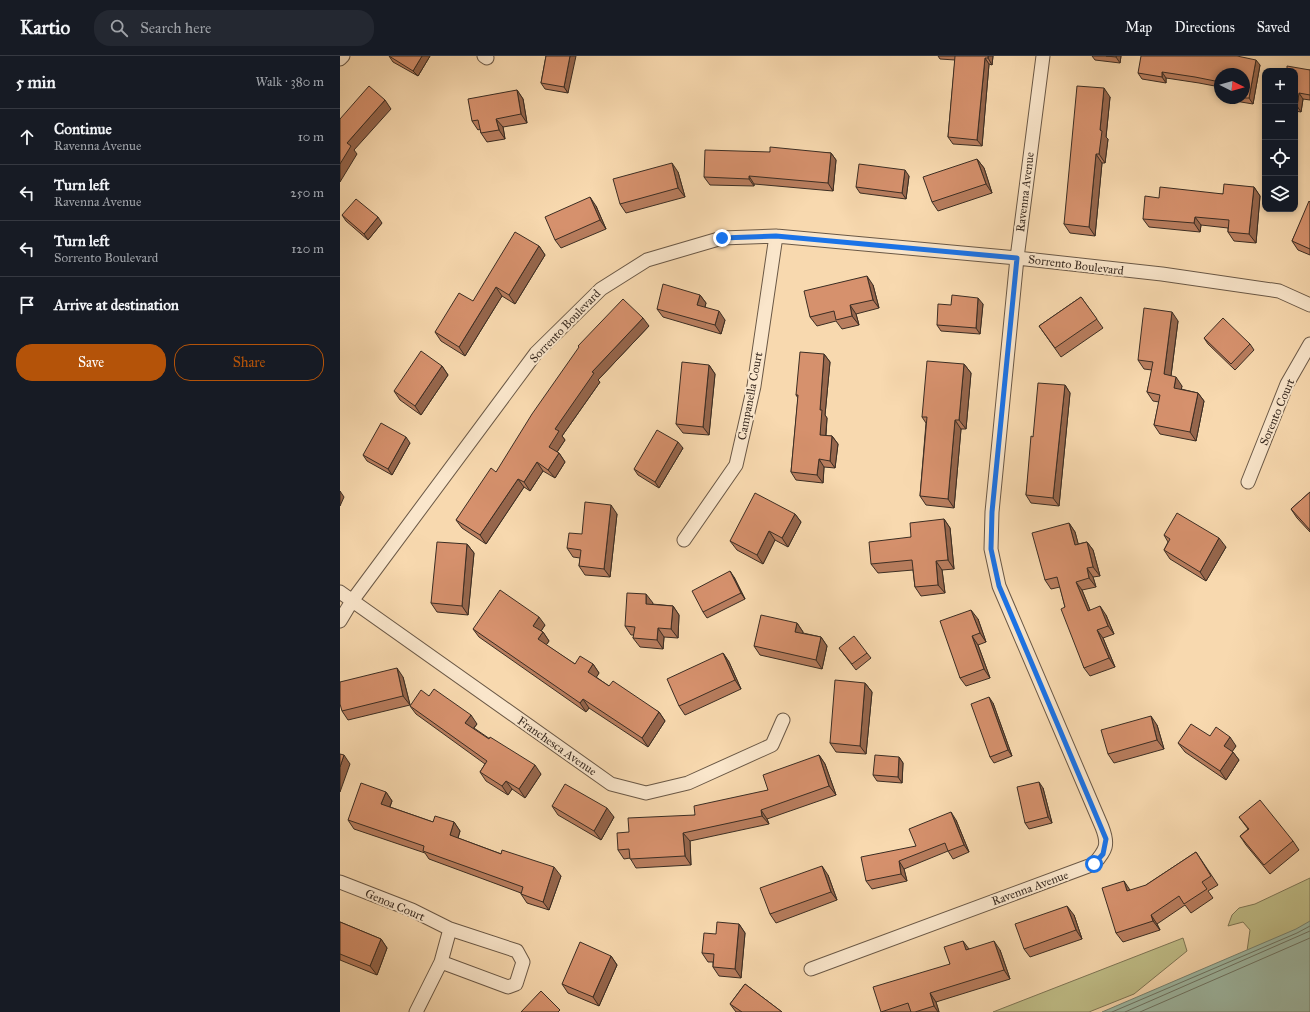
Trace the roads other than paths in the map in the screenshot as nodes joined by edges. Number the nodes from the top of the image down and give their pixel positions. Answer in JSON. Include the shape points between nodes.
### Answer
{"nodes":[{"id":1,"x":343,"y":56,"type":"edge"},
{"id":2,"x":1043,"y":56,"type":"edge"},
{"id":3,"x":340,"y":59,"type":"edge"},
{"id":4,"x":776,"y":236,"type":"junction"},
{"id":5,"x":1017,"y":258,"type":"junction"},
{"id":6,"x":1310,"y":305,"type":"edge"},
{"id":7,"x":1310,"y":344,"type":"edge"},
{"id":8,"x":1248,"y":482,"type":"dead end"},
{"id":9,"x":684,"y":540,"type":"dead end"},
{"id":10,"x":340,"y":592,"type":"edge"},
{"id":11,"x":352,"y":601,"type":"junction"},
{"id":12,"x":340,"y":620,"type":"edge"},
{"id":13,"x":783,"y":720,"type":"dead end"},
{"id":14,"x":340,"y":882,"type":"edge"},
{"id":15,"x":450,"y":929,"type":"junction"},
{"id":16,"x":441,"y":962,"type":"junction"},
{"id":17,"x":811,"y":969,"type":"dead end"},
{"id":18,"x":416,"y":1012,"type":"edge"}],
"edges":[{"from":1,"to":3,"type":"street"},
{"from":2,"to":5,"type":"street","name":"Ravenna Avenue"},
{"from":4,"to":5,"type":"street","name":"Sorrento Boulevard"},
{"from":4,"to":9,"type":"street","name":"Campanella Court","via":[[754,386],[736,466]]},
{"from":4,"to":11,"type":"street","name":"Sorrento Boulevard","via":[[722,238],[647,260],[601,289],[536,353]]},
{"from":5,"to":6,"type":"street","name":"Sorrento Boulevard","via":[[1162,274],[1279,291]]},
{"from":5,"to":17,"type":"street","name":"Ravenna Avenue","via":[[992,512],[991,549],[999,586],[1102,827],[1106,839],[1103,854],[1094,864]]},
{"from":7,"to":8,"type":"street","name":"Sorento Court","via":[[1287,384]]},
{"from":10,"to":11,"type":"street","name":"Franchesca Avenue"},
{"from":11,"to":12,"type":"street","name":"Sorrento Boulevard"},
{"from":11,"to":13,"type":"street","name":"Franchesca Avenue","via":[[611,784],[646,793],[688,783],[772,745]]},
{"from":14,"to":15,"type":"street","name":"Genoa Court","via":[[412,910]]},
{"from":15,"to":16,"type":"street"},
{"from":15,"to":16,"type":"street","name":"Genoa Court","via":[[517,951],[523,962],[516,984],[508,987]]},
{"from":16,"to":18,"type":"street"}]}
